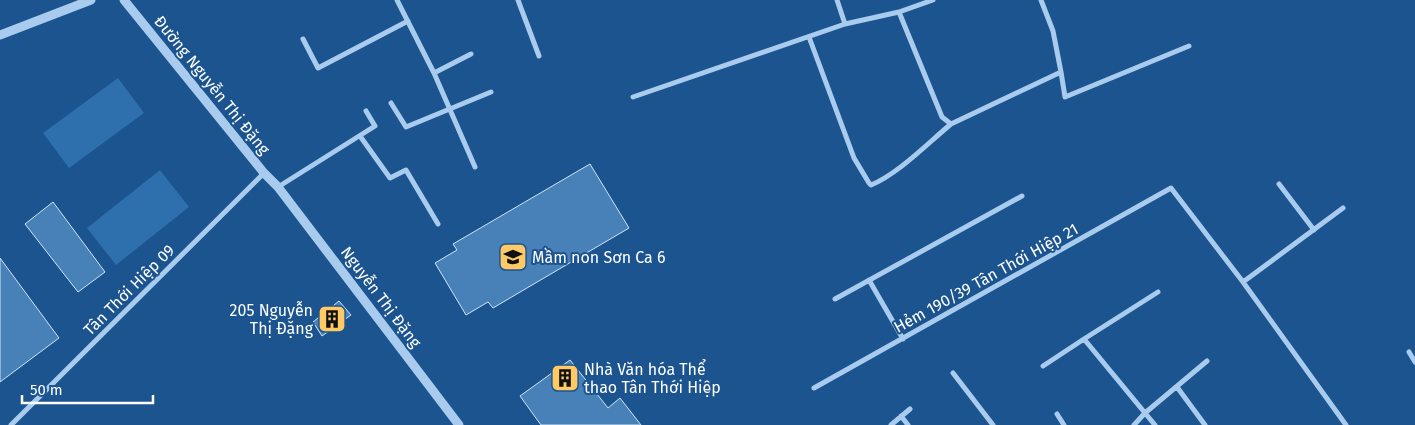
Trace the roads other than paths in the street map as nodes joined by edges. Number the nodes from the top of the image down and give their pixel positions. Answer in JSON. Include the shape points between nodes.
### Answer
{"nodes":[{"id":1,"x":91,"y":0,"type":"edge"},
{"id":2,"x":124,"y":0,"type":"edge"},
{"id":3,"x":397,"y":0,"type":"edge"},
{"id":4,"x":518,"y":0,"type":"edge"},
{"id":5,"x":837,"y":0,"type":"edge"},
{"id":6,"x":933,"y":0,"type":"edge"},
{"id":7,"x":1041,"y":0,"type":"edge"},
{"id":8,"x":899,"y":12,"type":"junction"},
{"id":9,"x":408,"y":21,"type":"junction"},
{"id":10,"x":845,"y":24,"type":"junction"},
{"id":11,"x":0,"y":35,"type":"edge"},
{"id":12,"x":809,"y":37,"type":"junction"},
{"id":13,"x":303,"y":39,"type":"dead end"},
{"id":14,"x":1189,"y":46,"type":"dead end"},
{"id":15,"x":471,"y":54,"type":"dead end"},
{"id":16,"x":539,"y":56,"type":"dead end"},
{"id":17,"x":1061,"y":72,"type":"junction"},
{"id":18,"x":434,"y":73,"type":"junction"},
{"id":19,"x":491,"y":92,"type":"dead end"},
{"id":20,"x":633,"y":97,"type":"dead end"},
{"id":21,"x":391,"y":102,"type":"dead end"},
{"id":22,"x":449,"y":109,"type":"junction"},
{"id":23,"x":366,"y":111,"type":"dead end"},
{"id":24,"x":951,"y":124,"type":"junction"},
{"id":25,"x":360,"y":136,"type":"junction"},
{"id":26,"x":475,"y":167,"type":"dead end"},
{"id":27,"x":264,"y":173,"type":"junction"},
{"id":28,"x":1279,"y":184,"type":"dead end"},
{"id":29,"x":278,"y":187,"type":"junction"},
{"id":30,"x":1022,"y":196,"type":"dead end"},
{"id":31,"x":1343,"y":208,"type":"dead end"},
{"id":32,"x":438,"y":224,"type":"dead end"},
{"id":33,"x":1314,"y":230,"type":"junction"},
{"id":34,"x":869,"y":280,"type":"junction"},
{"id":35,"x":1243,"y":282,"type":"junction"},
{"id":36,"x":1158,"y":292,"type":"dead end"},
{"id":37,"x":835,"y":299,"type":"dead end"},
{"id":38,"x":903,"y":339,"type":"junction"},
{"id":39,"x":1084,"y":339,"type":"junction"},
{"id":40,"x":1409,"y":352,"type":"dead end"},
{"id":41,"x":1207,"y":362,"type":"dead end"},
{"id":42,"x":1415,"y":362,"type":"edge"},
{"id":43,"x":1043,"y":366,"type":"dead end"},
{"id":44,"x":953,"y":373,"type":"dead end"},
{"id":45,"x":1177,"y":387,"type":"junction"},
{"id":46,"x":814,"y":388,"type":"dead end"},
{"id":47,"x":910,"y":409,"type":"dead end"},
{"id":48,"x":1057,"y":414,"type":"dead end"},
{"id":49,"x":1146,"y":414,"type":"junction"},
{"id":50,"x":901,"y":416,"type":"junction"},
{"id":51,"x":11,"y":425,"type":"edge"},
{"id":52,"x":459,"y":425,"type":"edge"},
{"id":53,"x":891,"y":425,"type":"edge"},
{"id":54,"x":908,"y":425,"type":"edge"},
{"id":55,"x":993,"y":425,"type":"edge"},
{"id":56,"x":1064,"y":425,"type":"edge"},
{"id":57,"x":1134,"y":425,"type":"edge"},
{"id":58,"x":1155,"y":425,"type":"edge"},
{"id":59,"x":1205,"y":425,"type":"edge"},
{"id":60,"x":1346,"y":425,"type":"edge"}],
"edges":[{"from":1,"to":11,"type":"street"},
{"from":2,"to":27,"type":"street","name":"Đường Nguyễn Thị Đặng"},
{"from":3,"to":9,"type":"street"},
{"from":4,"to":16,"type":"street"},
{"from":5,"to":10,"type":"street"},
{"from":6,"to":8,"type":"street"},
{"from":7,"to":17,"type":"street","via":[[1053,31]]},
{"from":8,"to":10,"type":"street"},
{"from":8,"to":24,"type":"street","via":[[942,117]]},
{"from":9,"to":13,"type":"street","via":[[318,68]]},
{"from":9,"to":18,"type":"street"},
{"from":10,"to":12,"type":"street"},
{"from":12,"to":20,"type":"street"},
{"from":12,"to":24,"type":"street","via":[[854,158],[869,184],[893,172]]},
{"from":14,"to":17,"type":"street","via":[[1065,97]]},
{"from":15,"to":18,"type":"street"},
{"from":17,"to":24,"type":"street"},
{"from":18,"to":22,"type":"street"},
{"from":19,"to":22,"type":"street"},
{"from":21,"to":22,"type":"street","via":[[406,128]]},
{"from":22,"to":26,"type":"street"},
{"from":23,"to":25,"type":"street","via":[[375,126]]},
{"from":25,"to":29,"type":"street"},
{"from":25,"to":32,"type":"street","via":[[390,178],[406,170]]},
{"from":27,"to":29,"type":"street","name":"Đường Nguyễn Thị Đặng"},
{"from":27,"to":51,"type":"street","name":"Tân Thới Hiệp 09"},
{"from":28,"to":33,"type":"street"},
{"from":29,"to":52,"type":"street","name":"Nguyễn Thị Đặng"},
{"from":30,"to":34,"type":"street"},
{"from":31,"to":33,"type":"street"},
{"from":33,"to":35,"type":"street"},
{"from":34,"to":37,"type":"street"},
{"from":34,"to":38,"type":"street"},
{"from":35,"to":38,"type":"street","name":"Hẻm 190/39 Tân Thới Hiệp 21","via":[[1170,188]]},
{"from":35,"to":60,"type":"street"},
{"from":36,"to":39,"type":"street"},
{"from":38,"to":46,"type":"street","name":"Hẻm 190/39 Tân Thới Hiệp 21"},
{"from":39,"to":43,"type":"street"},
{"from":39,"to":49,"type":"street"},
{"from":40,"to":42,"type":"street"},
{"from":41,"to":45,"type":"street"},
{"from":44,"to":55,"type":"street"},
{"from":45,"to":49,"type":"street"},
{"from":45,"to":59,"type":"street"},
{"from":47,"to":50,"type":"street"},
{"from":48,"to":56,"type":"street"},
{"from":49,"to":57,"type":"street"},
{"from":49,"to":58,"type":"street"},
{"from":50,"to":53,"type":"street"},
{"from":50,"to":54,"type":"street"}]}
